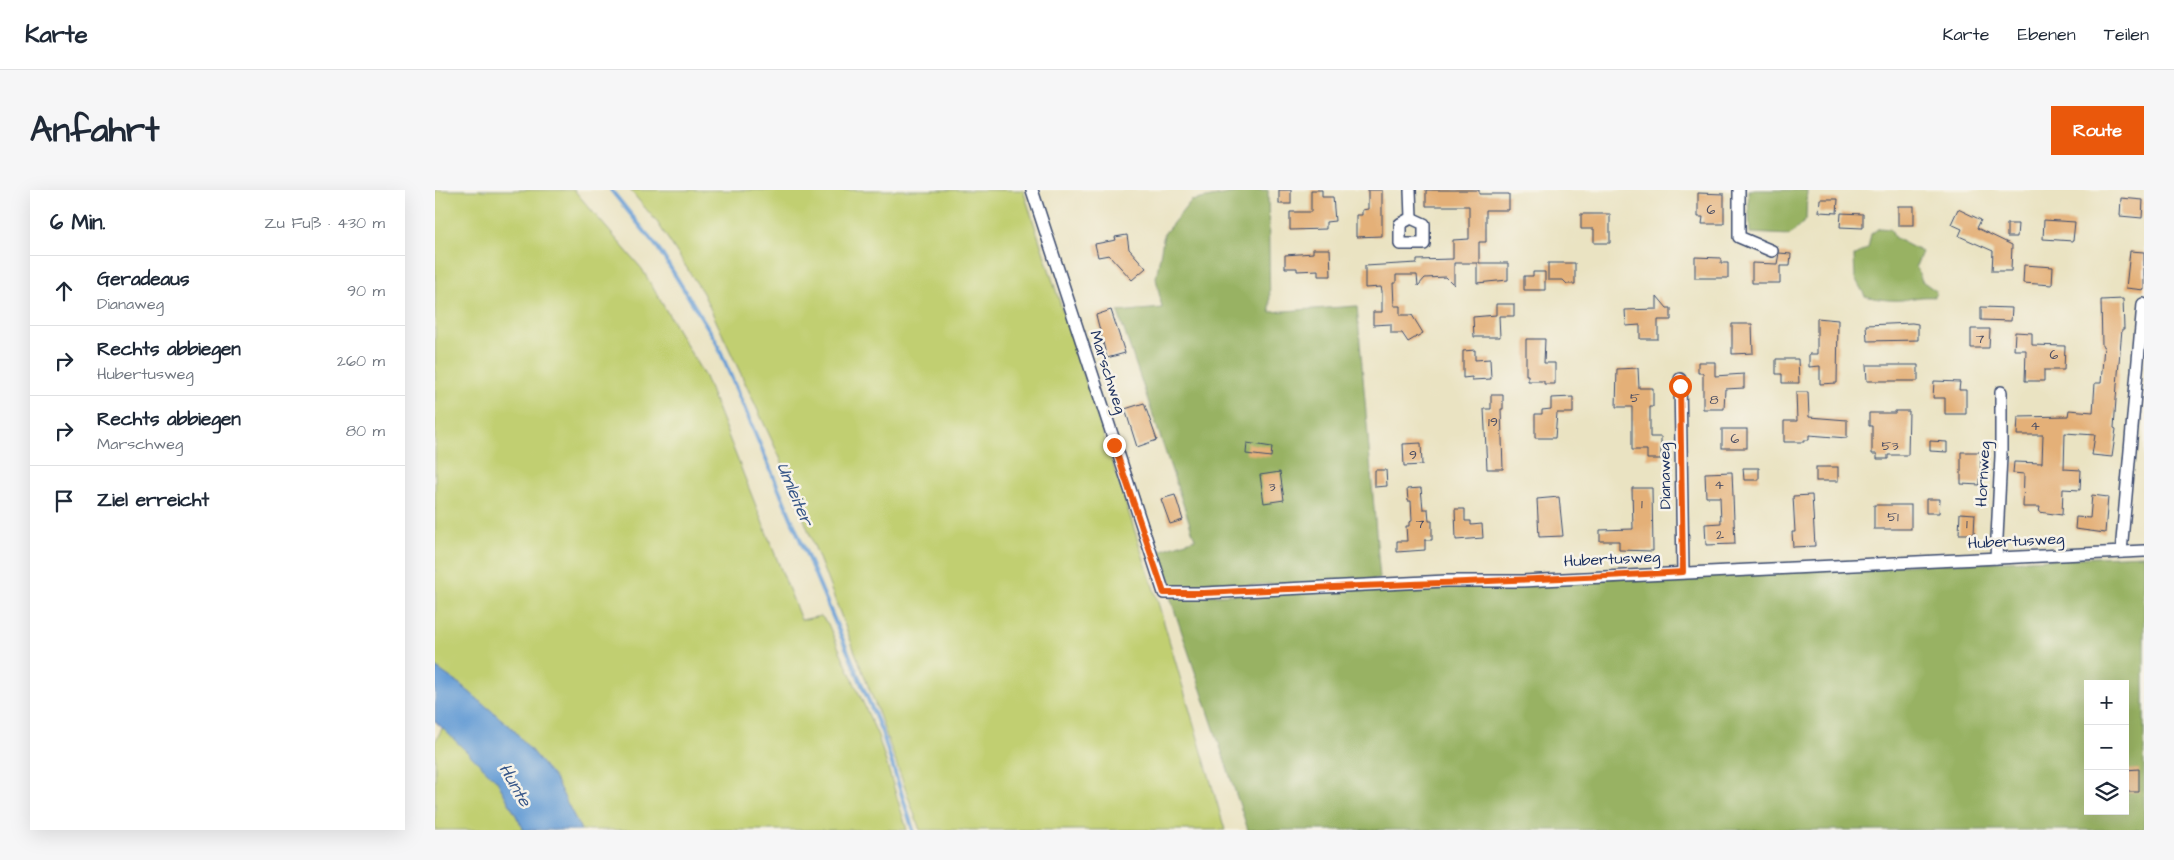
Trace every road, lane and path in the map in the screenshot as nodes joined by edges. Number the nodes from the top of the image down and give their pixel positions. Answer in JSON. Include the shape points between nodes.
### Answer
{"nodes":[{"id":1,"x":1031,"y":190,"type":"edge"},
{"id":2,"x":1410,"y":190,"type":"edge"},
{"id":3,"x":1739,"y":190,"type":"edge"},
{"id":4,"x":1411,"y":218,"type":"dead end"},
{"id":5,"x":1772,"y":250,"type":"dead end"},
{"id":6,"x":2143,"y":304,"type":"edge"},
{"id":7,"x":1680,"y":379,"type":"dead end"},
{"id":8,"x":2001,"y":392,"type":"dead end"},
{"id":9,"x":2144,"y":551,"type":"edge"},
{"id":10,"x":2121,"y":552,"type":"junction"},
{"id":11,"x":1996,"y":558,"type":"junction"},
{"id":12,"x":1683,"y":572,"type":"junction"},
{"id":13,"x":1164,"y":593,"type":"joint"}],
"edges":[{"from":1,"to":13,"type":"street","name":"Marschweg"},
{"from":2,"to":4,"type":"street"},
{"from":3,"to":5,"type":"street","via":[[1739,237]]},
{"from":6,"to":10,"type":"street"},
{"from":7,"to":12,"type":"street","name":"Dianaweg"},
{"from":8,"to":11,"type":"street","name":"Hornweg"},
{"from":9,"to":10,"type":"street","name":"Hubertusweg"},
{"from":10,"to":11,"type":"street","name":"Hubertusweg"},
{"from":11,"to":12,"type":"street","name":"Hubertusweg"},
{"from":12,"to":13,"type":"street","name":"Hubertusweg"}]}
